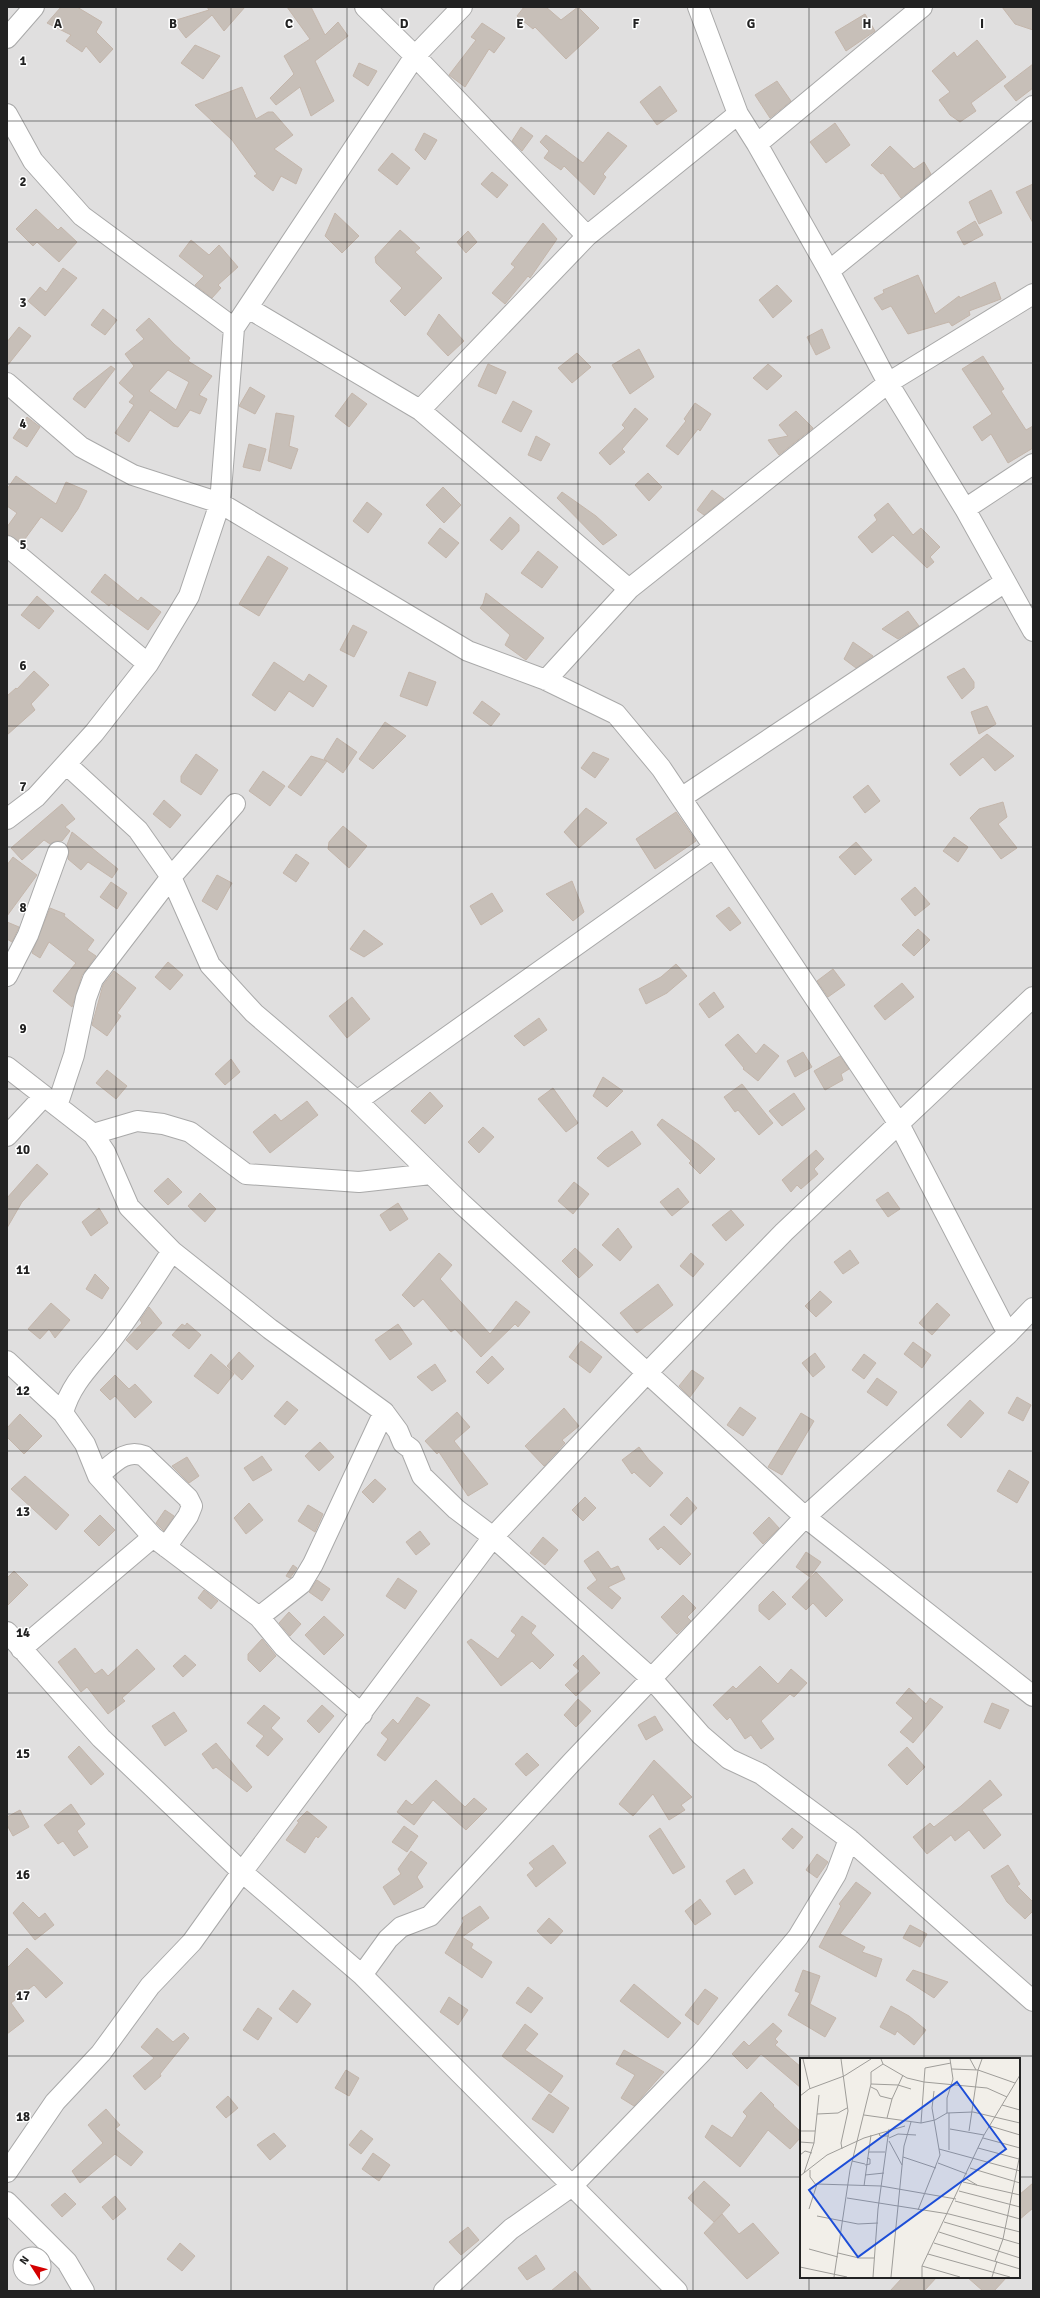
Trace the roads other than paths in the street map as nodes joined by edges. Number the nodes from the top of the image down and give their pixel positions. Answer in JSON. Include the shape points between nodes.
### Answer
{"nodes":[{"id":1,"x":34,"y":7,"type":"edge"},
{"id":2,"x":365,"y":7,"type":"edge"},
{"id":3,"x":462,"y":7,"type":"edge"},
{"id":4,"x":698,"y":7,"type":"edge"},
{"id":5,"x":922,"y":7,"type":"edge"},
{"id":6,"x":7,"y":38,"type":"edge"},
{"id":7,"x":416,"y":56,"type":"junction"},
{"id":8,"x":1033,"y":106,"type":"edge"},
{"id":9,"x":7,"y":114,"type":"edge"},
{"id":10,"x":738,"y":114,"type":"junction"},
{"id":11,"x":757,"y":144,"type":"junction"},
{"id":12,"x":587,"y":236,"type":"junction"},
{"id":13,"x":829,"y":271,"type":"junction"},
{"id":14,"x":1033,"y":294,"type":"edge"},
{"id":15,"x":248,"y":308,"type":"junction"},
{"id":16,"x":234,"y":328,"type":"junction"},
{"id":17,"x":7,"y":383,"type":"edge"},
{"id":18,"x":888,"y":383,"type":"junction"},
{"id":19,"x":420,"y":410,"type":"junction"},
{"id":20,"x":1033,"y":464,"type":"edge"},
{"id":21,"x":220,"y":503,"type":"junction"},
{"id":22,"x":965,"y":509,"type":"junction"},
{"id":23,"x":7,"y":546,"type":"edge"},
{"id":24,"x":1005,"y":582,"type":"junction"},
{"id":25,"x":629,"y":589,"type":"junction"},
{"id":26,"x":1032,"y":628,"type":"edge"},
{"id":27,"x":148,"y":664,"type":"junction"},
{"id":28,"x":546,"y":680,"type":"junction"},
{"id":29,"x":66,"y":764,"type":"junction"},
{"id":30,"x":681,"y":798,"type":"junction"},
{"id":31,"x":235,"y":804,"type":"dead end"},
{"id":32,"x":7,"y":819,"type":"edge"},
{"id":33,"x":713,"y":848,"type":"junction"},
{"id":34,"x":58,"y":852,"type":"dead end"},
{"id":35,"x":172,"y":877,"type":"junction"},
{"id":36,"x":7,"y":976,"type":"edge"},
{"id":37,"x":1033,"y":997,"type":"edge"},
{"id":38,"x":7,"y":1067,"type":"edge"},
{"id":39,"x":51,"y":1101,"type":"junction"},
{"id":40,"x":357,"y":1101,"type":"junction"},
{"id":41,"x":899,"y":1124,"type":"junction"},
{"id":42,"x":93,"y":1134,"type":"junction"},
{"id":43,"x":7,"y":1136,"type":"edge"},
{"id":44,"x":431,"y":1174,"type":"junction"},
{"id":45,"x":172,"y":1251,"type":"junction"},
{"id":46,"x":1033,"y":1308,"type":"edge"},
{"id":47,"x":1008,"y":1334,"type":"junction"},
{"id":48,"x":7,"y":1361,"type":"edge"},
{"id":49,"x":647,"y":1373,"type":"junction"},
{"id":50,"x":384,"y":1412,"type":"junction"},
{"id":51,"x":63,"y":1413,"type":"junction"},
{"id":52,"x":98,"y":1476,"type":"junction"},
{"id":53,"x":805,"y":1517,"type":"junction"},
{"id":54,"x":493,"y":1537,"type":"junction"},
{"id":55,"x":160,"y":1542,"type":"junction"},
{"id":56,"x":259,"y":1617,"type":"junction"},
{"id":57,"x":7,"y":1632,"type":"edge"},
{"id":58,"x":21,"y":1649,"type":"junction"},
{"id":59,"x":651,"y":1678,"type":"junction"},
{"id":60,"x":1033,"y":1696,"type":"edge"},
{"id":61,"x":362,"y":1714,"type":"junction"},
{"id":62,"x":849,"y":1839,"type":"junction"},
{"id":63,"x":242,"y":1872,"type":"junction"},
{"id":64,"x":362,"y":1975,"type":"junction"},
{"id":65,"x":1033,"y":2001,"type":"edge"},
{"id":66,"x":7,"y":2172,"type":"edge"},
{"id":67,"x":572,"y":2186,"type":"junction"},
{"id":68,"x":7,"y":2202,"type":"edge"},
{"id":69,"x":84,"y":2291,"type":"edge"},
{"id":70,"x":444,"y":2291,"type":"edge"},
{"id":71,"x":677,"y":2291,"type":"edge"}],
"edges":[{"from":1,"to":6,"type":"street"},
{"from":2,"to":7,"type":"street"},
{"from":3,"to":7,"type":"street"},
{"from":4,"to":10,"type":"street"},
{"from":5,"to":11,"type":"street"},
{"from":7,"to":12,"type":"street"},
{"from":7,"to":15,"type":"street"},
{"from":8,"to":13,"type":"street"},
{"from":9,"to":16,"type":"street","via":[[33,161],[82,216]]},
{"from":10,"to":11,"type":"street"},
{"from":10,"to":12,"type":"street"},
{"from":11,"to":13,"type":"street"},
{"from":12,"to":19,"type":"street"},
{"from":13,"to":18,"type":"street"},
{"from":14,"to":18,"type":"street"},
{"from":15,"to":16,"type":"street"},
{"from":15,"to":19,"type":"street"},
{"from":16,"to":21,"type":"street"},
{"from":17,"to":21,"type":"street","via":[[81,447],[133,475]]},
{"from":18,"to":22,"type":"street"},
{"from":18,"to":25,"type":"street"},
{"from":19,"to":25,"type":"street"},
{"from":20,"to":22,"type":"street"},
{"from":21,"to":27,"type":"street","via":[[189,596]]},
{"from":21,"to":28,"type":"street","via":[[468,651]]},
{"from":22,"to":24,"type":"street"},
{"from":23,"to":27,"type":"street"},
{"from":24,"to":26,"type":"street"},
{"from":24,"to":30,"type":"street"},
{"from":25,"to":28,"type":"street"},
{"from":27,"to":29,"type":"street"},
{"from":28,"to":30,"type":"street","via":[[616,714],[661,768]]},
{"from":29,"to":32,"type":"street","via":[[36,797]]},
{"from":29,"to":35,"type":"street","via":[[138,830]]},
{"from":30,"to":33,"type":"street"},
{"from":31,"to":35,"type":"street"},
{"from":33,"to":40,"type":"street"},
{"from":33,"to":41,"type":"street"},
{"from":34,"to":36,"type":"street","via":[[28,935]]},
{"from":35,"to":39,"type":"street","via":[[93,979],[86,998],[74,1055]]},
{"from":35,"to":40,"type":"street","via":[[210,965],[254,1013]]},
{"from":37,"to":41,"type":"street"},
{"from":38,"to":39,"type":"street"},
{"from":39,"to":42,"type":"street"},
{"from":39,"to":43,"type":"street"},
{"from":40,"to":44,"type":"street"},
{"from":41,"to":47,"type":"street"},
{"from":41,"to":49,"type":"street","via":[[784,1232]]},
{"from":42,"to":44,"type":"street","via":[[137,1122],[163,1124],[190,1132],[246,1174],[359,1182]]},
{"from":42,"to":45,"type":"street","via":[[105,1152],[129,1207]]},
{"from":44,"to":49,"type":"street"},
{"from":45,"to":50,"type":"street","via":[[270,1328]]},
{"from":45,"to":51,"type":"street","via":[[115,1335],[73,1386]]},
{"from":46,"to":47,"type":"street"},
{"from":47,"to":53,"type":"street"},
{"from":48,"to":51,"type":"street"},
{"from":49,"to":53,"type":"street"},
{"from":49,"to":54,"type":"street"},
{"from":50,"to":54,"type":"street","via":[[398,1431],[403,1443],[411,1449],[422,1476],[456,1509]]},
{"from":50,"to":56,"type":"street","via":[[313,1564],[301,1584]]},
{"from":51,"to":52,"type":"street","via":[[85,1444]]},
{"from":52,"to":55,"type":"street"},
{"from":52,"to":55,"type":"street","via":[[120,1458],[129,1453],[136,1453],[144,1456],[188,1498],[192,1506],[188,1516]]},
{"from":53,"to":59,"type":"street"},
{"from":53,"to":60,"type":"street"},
{"from":54,"to":59,"type":"street"},
{"from":54,"to":61,"type":"street"},
{"from":55,"to":56,"type":"street"},
{"from":55,"to":58,"type":"street"},
{"from":56,"to":61,"type":"street","via":[[284,1647]]},
{"from":57,"to":58,"type":"street"},
{"from":58,"to":63,"type":"street","via":[[101,1738]]},
{"from":59,"to":62,"type":"street","via":[[701,1735],[729,1759],[761,1774]]},
{"from":59,"to":64,"type":"street","via":[[430,1916],[401,1927],[388,1939]]},
{"from":61,"to":63,"type":"street"},
{"from":62,"to":65,"type":"street"},
{"from":62,"to":67,"type":"street","via":[[836,1874],[798,1937],[702,2052]]},
{"from":63,"to":64,"type":"street"},
{"from":63,"to":66,"type":"street","via":[[192,1942],[150,1986],[101,2053],[55,2102]]},
{"from":64,"to":67,"type":"street"},
{"from":67,"to":70,"type":"street","via":[[511,2229]]},
{"from":67,"to":71,"type":"street"},
{"from":68,"to":69,"type":"street","via":[[67,2262]]}]}
